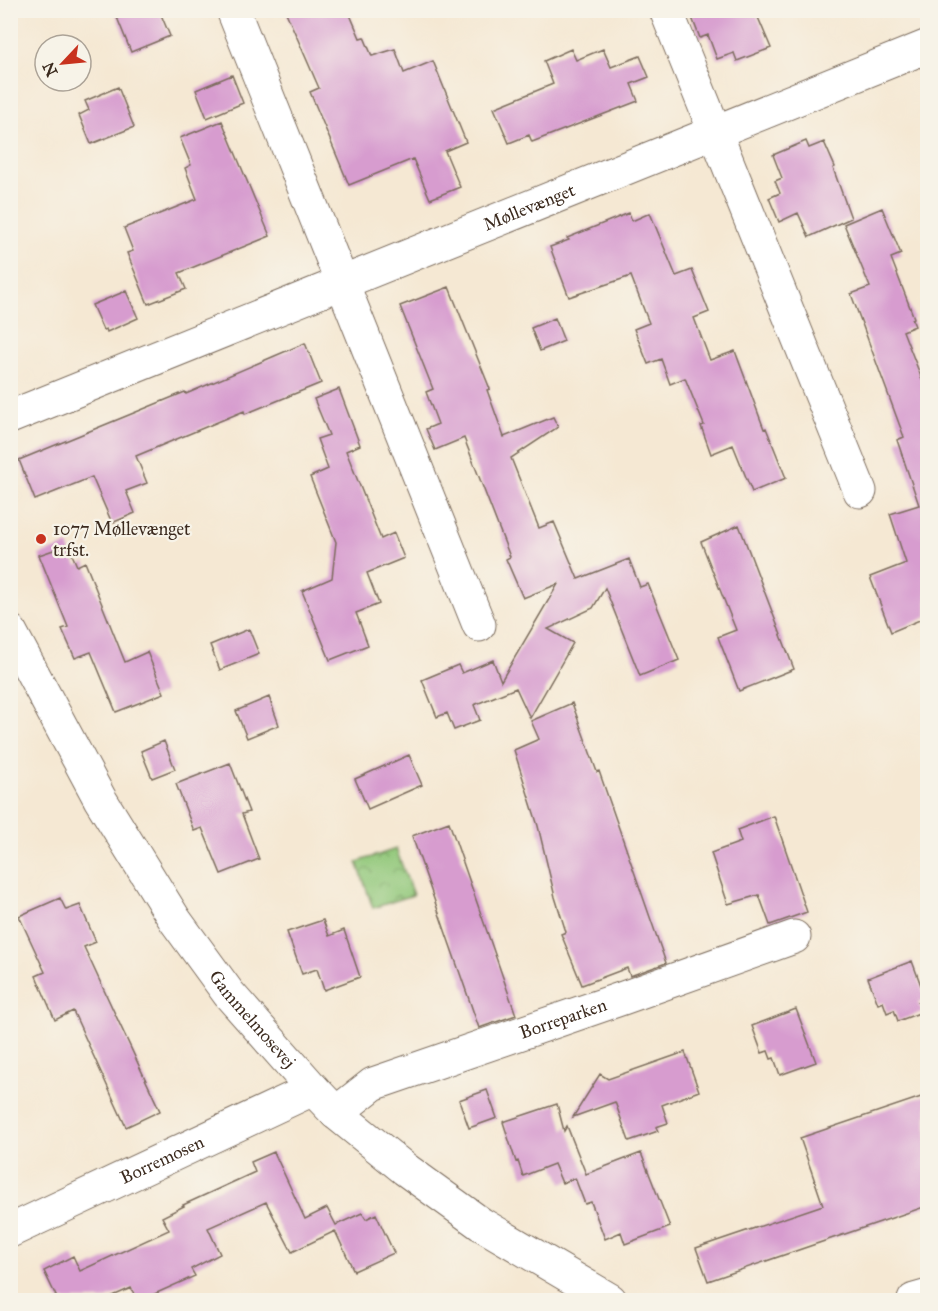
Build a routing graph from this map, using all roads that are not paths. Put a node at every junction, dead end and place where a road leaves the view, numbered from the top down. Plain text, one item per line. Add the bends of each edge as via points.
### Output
1 (233, 10) edge
2 (666, 10) edge
3 (927, 46) edge
4 (715, 132) junction
5 (342, 283) junction
6 (10, 417) edge
7 (860, 491) dead end
8 (479, 625) dead end
9 (10, 631) edge
10 (794, 937) dead end
11 (313, 1089) junction
12 (336, 1113) junction
13 (10, 1231) edge
14 (927, 1296) edge
15 (610, 1300) edge
16 (914, 1300) edge

1 - 5 street
2 - 4 street
3 - 4 street, Møllevænget
4 - 5 street, Møllevænget
4 - 7 street
5 - 6 street, Møllevænget
5 - 8 street
9 - 11 street, Gammelmosevej via 100,799 175,920 229,994
10 - 12 street, Borreparken via 373,1084
11 - 12 street, Gammelmosevej
11 - 13 street, Borremosen
12 - 15 street, Gammelmosevej via 481,1224
14 - 16 street

